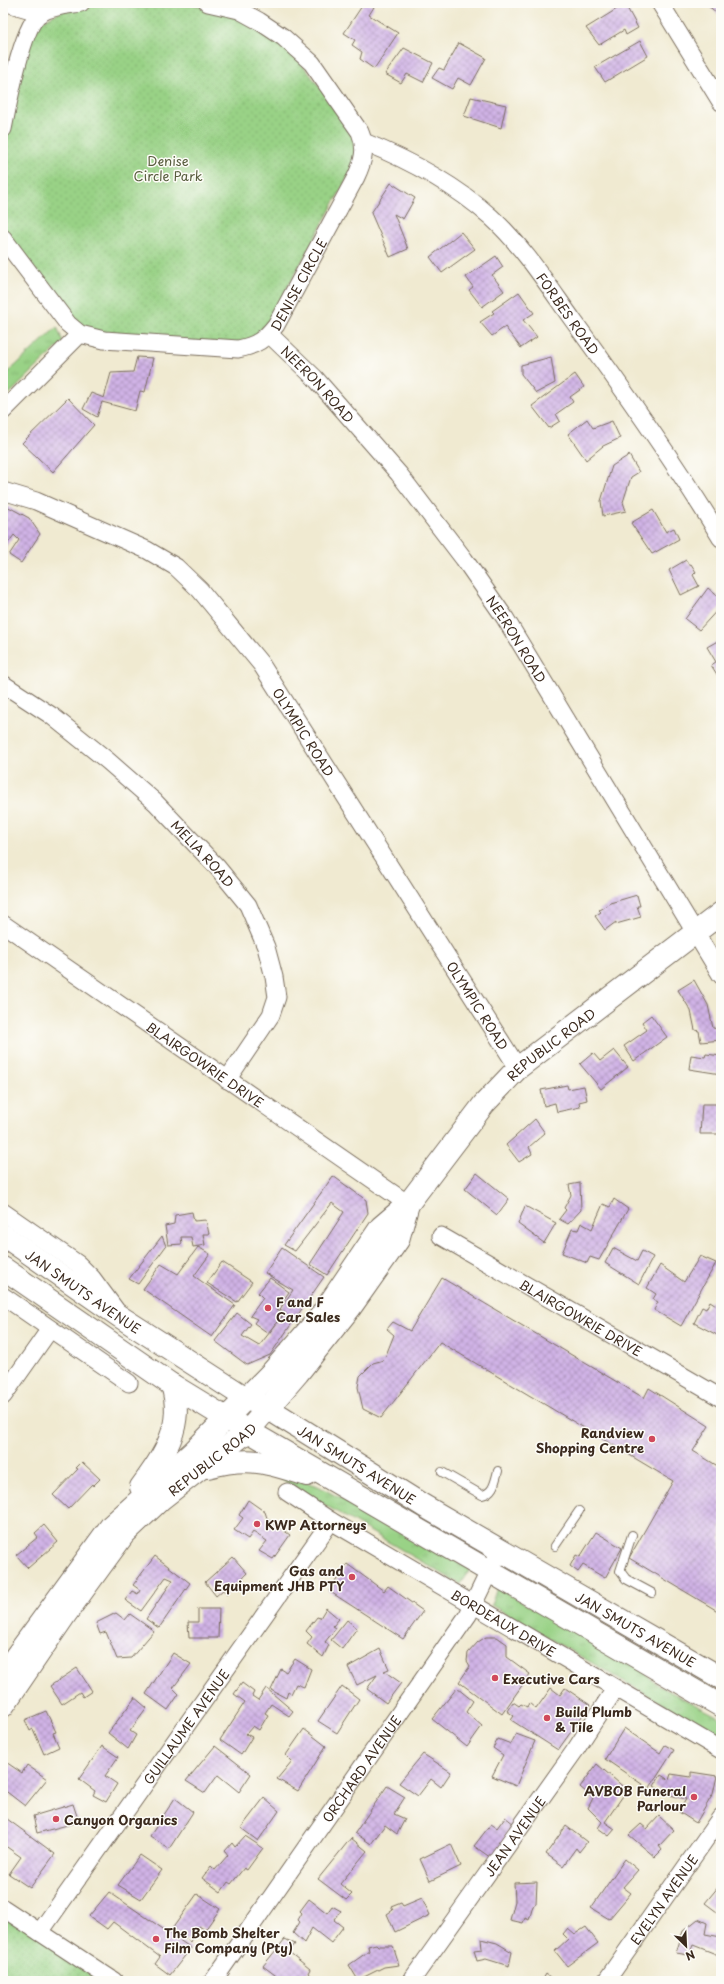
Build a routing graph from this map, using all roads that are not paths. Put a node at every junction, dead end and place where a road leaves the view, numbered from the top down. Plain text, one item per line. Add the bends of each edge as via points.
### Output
1 (7, 3) edge
2 (80, 3) edge
3 (208, 3) edge
4 (660, 3) edge
5 (240, 6) edge
6 (41, 13) junction
7 (721, 102) edge
8 (3, 129) edge
9 (364, 142) junction
10 (3, 238) edge
11 (80, 334) junction
12 (269, 334) junction
13 (3, 411) edge
14 (3, 491) edge
15 (721, 538) edge
16 (3, 684) edge
17 (721, 913) edge
18 (3, 924) edge
19 (696, 932) junction
20 (721, 975) edge
21 (518, 1068) junction
22 (227, 1080) junction
23 (408, 1204) junction
24 (3, 1212) edge
25 (3, 1235) edge
26 (441, 1236) dead end
27 (3, 1268) edge
28 (3, 1296) edge
29 (119, 1316) junction
30 (50, 1329) junction
31 (129, 1383) dead end
32 (172, 1385) junction
33 (3, 1396) edge
34 (246, 1398) junction
35 (721, 1398) edge
36 (269, 1409) junction
37 (226, 1418) junction
38 (248, 1431) junction
39 (202, 1469) junction
40 (498, 1471) dead end
41 (442, 1472) dead end
42 (351, 1490) junction
43 (287, 1492) dead end
44 (579, 1511) dead end
45 (331, 1521) junction
46 (111, 1526) junction
47 (632, 1536) dead end
48 (555, 1546) dead end
49 (499, 1550) junction
50 (488, 1571) junction
51 (652, 1593) dead end
52 (472, 1604) junction
53 (3, 1674) edge
54 (721, 1678) edge
55 (615, 1689) junction
56 (3, 1706) edge
57 (721, 1706) edge
58 (721, 1750) edge
59 (721, 1817) edge
60 (3, 1908) edge
61 (40, 1932) junction
62 (114, 1981) edge
63 (213, 1981) edge
64 (411, 1981) edge
65 (606, 1981) edge

1 - 6 street
2 - 6 street
3 - 5 street
4 - 7 street
5 - 9 street via 283,37 312,63 360,132
6 - 8 street via 26,35
9 - 12 street, DENISE CIRCLE via 362,165
9 - 15 street, FORBES ROAD via 409,162 465,196 510,236 665,449
10 - 11 street, DENISE CIRCLE via 68,324
11 - 12 street, DENISE CIRCLE via 104,340 238,350 256,345
11 - 13 street
12 - 19 street, NEERON ROAD via 315,378 399,474 464,559 505,618
14 - 21 street, OLYMPIC ROAD via 36,501 147,550 176,567 200,590 261,664
16 - 22 street, MELIA ROAD via 52,716 143,792 213,862 248,905 266,947 277,997 271,1015
17 - 19 main road, REPUBLIC ROAD
18 - 22 street, BLAIRGOWRIE DRIVE
19 - 20 street, NEERON ROAD
19 - 21 main road, REPUBLIC ROAD
21 - 23 main road, REPUBLIC ROAD via 484,1104
22 - 23 street, BLAIRGOWRIE DRIVE
23 - 34 main road, REPUBLIC ROAD via 381,1227 321,1316 274,1371
23 - 36 main road, REPUBLIC ROAD via 398,1240 350,1308
24 - 29 street via 78,1264 92,1278
25 - 29 main road, JAN SMUTS AVENUE
26 - 35 street, BLAIRGOWRIE DRIVE
27 - 32 main road, JAN SMUTS AVENUE
28 - 30 street
29 - 34 main road, JAN SMUTS AVENUE
30 - 31 street
30 - 33 street
32 - 37 main road, JAN SMUTS AVENUE
32 - 46 main road via 176,1398 174,1432 168,1446
34 - 36 main road, JAN SMUTS AVENUE
34 - 37 main road, REPUBLIC ROAD
36 - 38 main road, REPUBLIC ROAD
36 - 49 main road, JAN SMUTS AVENUE via 411,1499
37 - 38 main road, JAN SMUTS AVENUE
37 - 46 main road, REPUBLIC ROAD
38 - 39 main road, REPUBLIC ROAD
38 - 42 main road, JAN SMUTS AVENUE
39 - 42 main road via 241,1460 266,1462
39 - 56 main road, REPUBLIC ROAD via 161,1499 124,1534
40 - 41 lane via 492,1489 482,1495
42 - 50 main road, JAN SMUTS AVENUE
43 - 45 street, BORDEAUX DRIVE
44 - 48 lane
45 - 52 street, BORDEAUX DRIVE
45 - 61 street, GUILLAUME AVENUE
46 - 53 main road, REPUBLIC ROAD
47 - 51 lane via 620,1571 626,1579
49 - 50 street, ORCHARD AVENUE
49 - 54 main road, JAN SMUTS AVENUE
50 - 52 street, ORCHARD AVENUE
50 - 57 main road, JAN SMUTS AVENUE
52 - 55 street, BORDEAUX DRIVE
52 - 63 street, ORCHARD AVENUE via 468,1615
55 - 58 street, BORDEAUX DRIVE
55 - 64 street, JEAN AVENUE
59 - 65 street, EVELYN AVENUE
60 - 61 street
61 - 62 street

